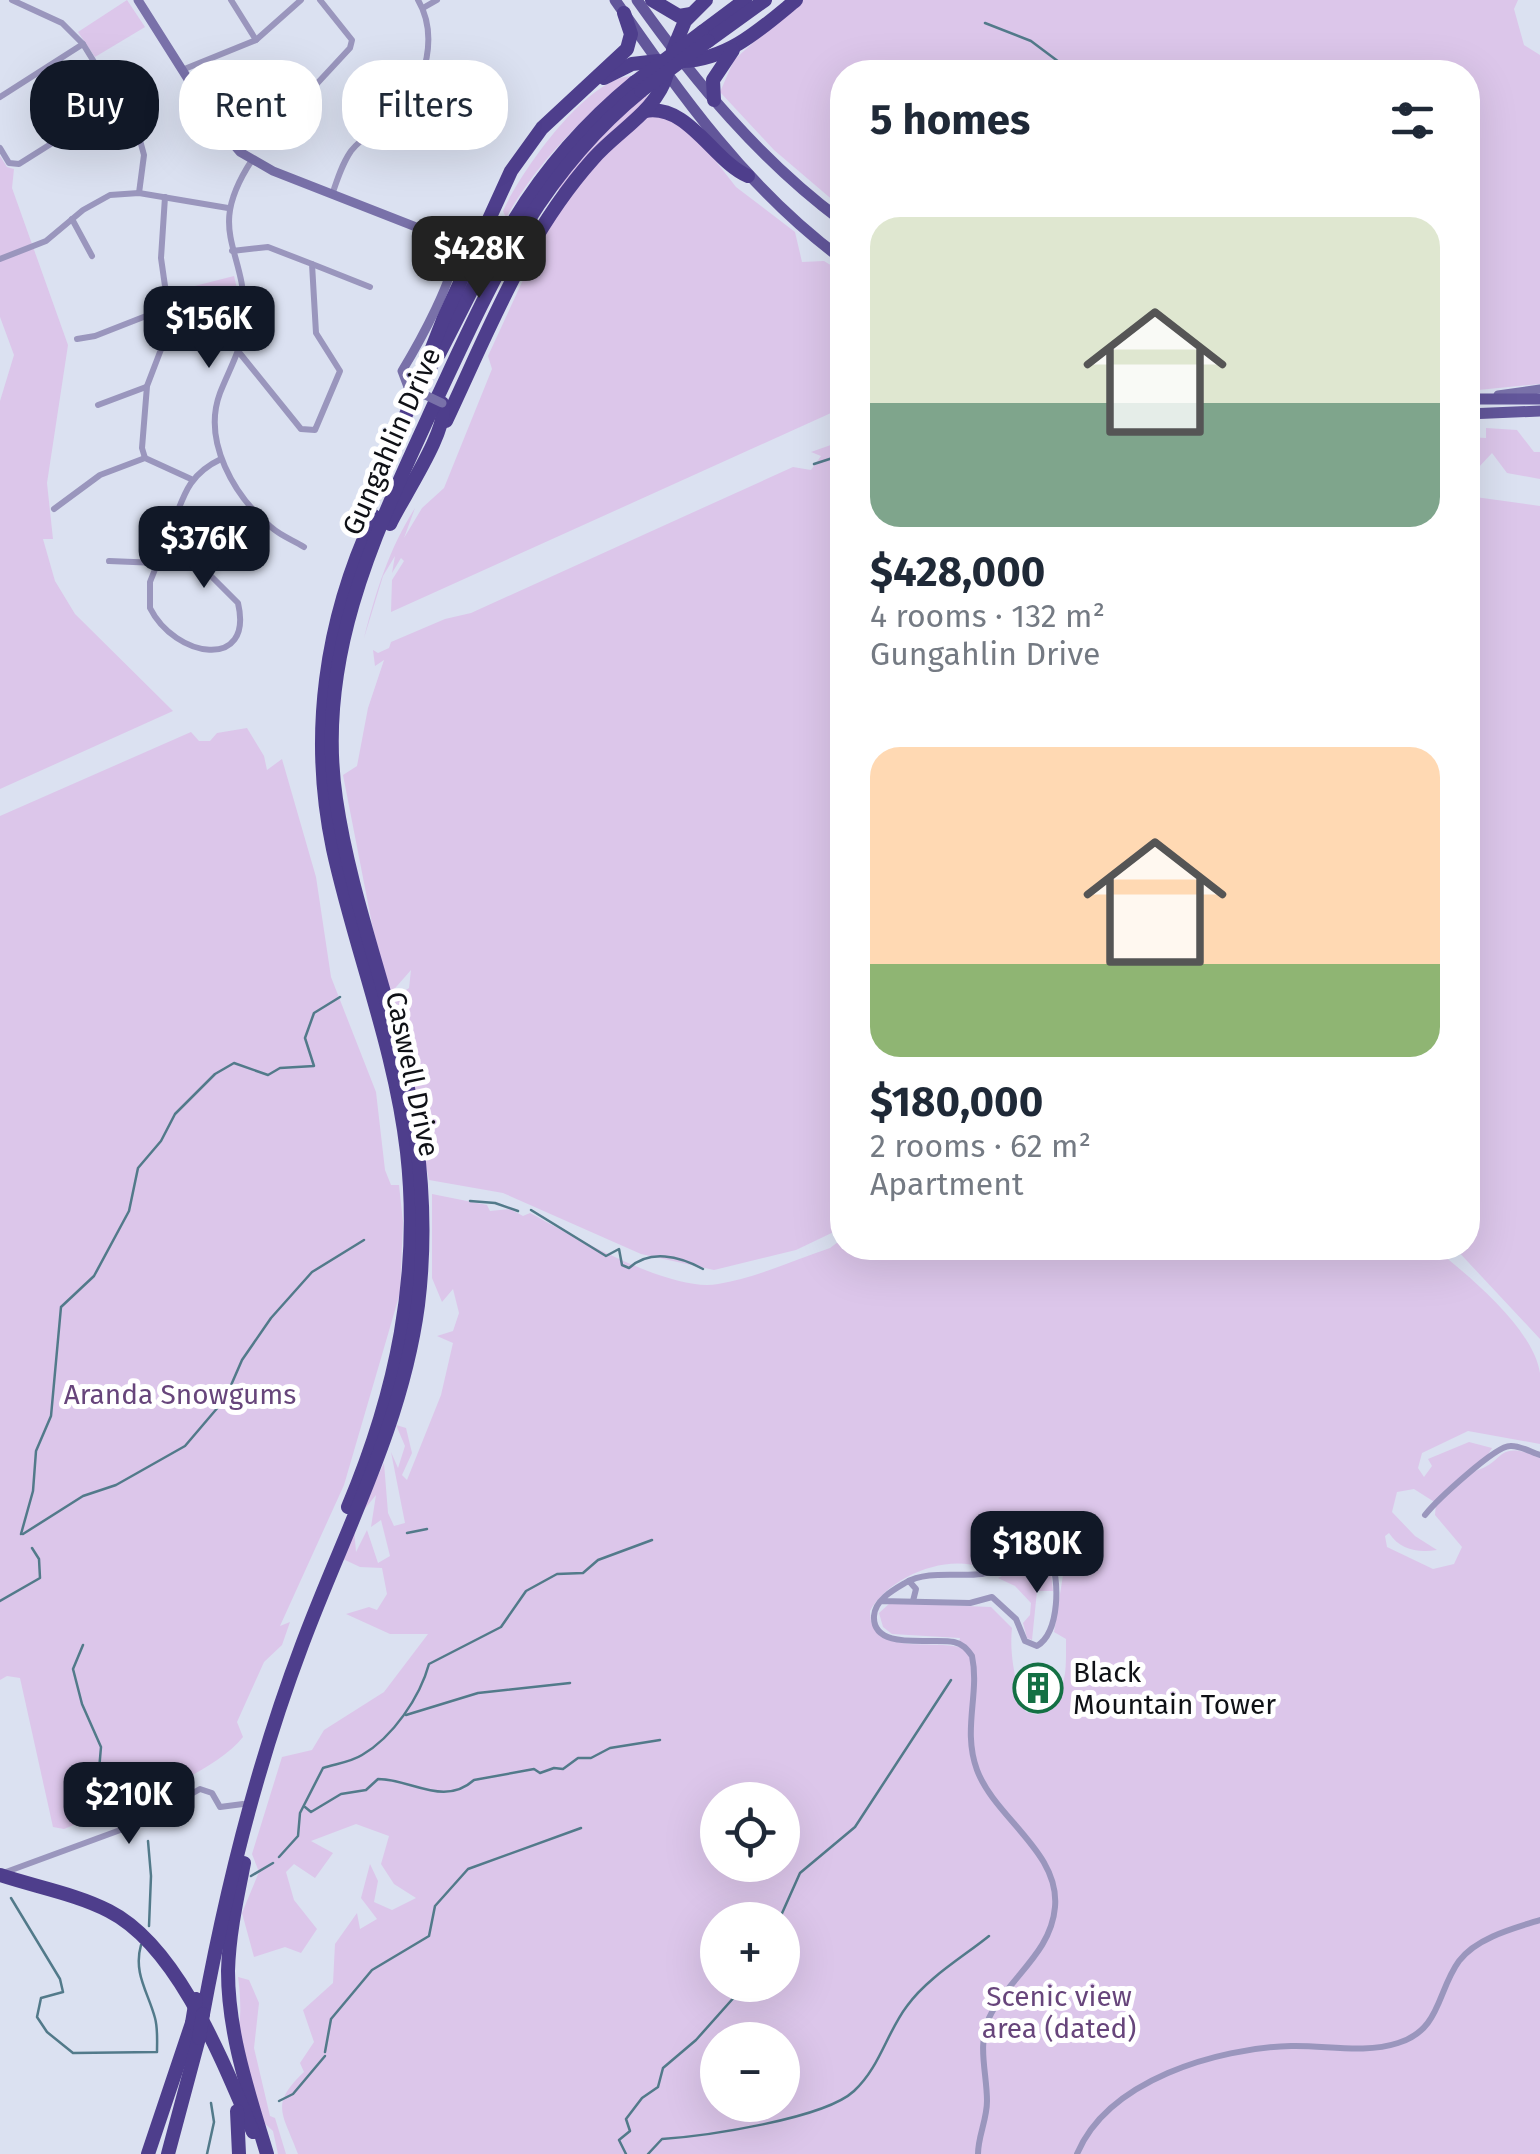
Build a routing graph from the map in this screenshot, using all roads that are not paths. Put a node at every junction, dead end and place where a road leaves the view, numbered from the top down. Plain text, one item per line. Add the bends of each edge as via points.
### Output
1 (12, 0) edge
2 (138, 0) edge
3 (230, 0) edge
4 (301, 0) edge
5 (320, 0) edge
6 (437, 0) edge
7 (638, 0) edge
8 (652, 0) edge
9 (706, 0) edge
10 (745, 0) edge
11 (765, 0) edge
12 (796, 0) edge
13 (420, 4) edge
14 (619, 6) edge
15 (691, 14) junction
16 (705, 37) junction
17 (256, 40) junction
18 (83, 44) junction
19 (737, 46) junction
20 (718, 56) junction
21 (93, 60) edge
22 (207, 60) edge
23 (670, 62) junction
24 (179, 65) edge
25 (616, 72) junction
26 (322, 77) edge
27 (590, 86) junction
28 (638, 87) junction
29 (0, 97) edge
30 (714, 100) junction
31 (646, 109) junction
32 (0, 148) edge
33 (41, 150) edge
34 (142, 150) edge
35 (240, 150) edge
36 (252, 160) junction
37 (748, 176) junction
38 (533, 189) junction
39 (500, 192) junction
40 (140, 193) junction
41 (332, 194) junction
42 (165, 197) junction
43 (228, 208) junction
44 (830, 210) edge
45 (548, 216) junction
46 (72, 220) junction
47 (526, 221) junction
48 (830, 248) edge
49 (232, 251) junction
50 (92, 256) dead end
51 (0, 259) edge
52 (312, 264) junction
53 (370, 287) dead end
54 (170, 308) junction
55 (77, 339) dead end
56 (478, 342) junction
57 (238, 351) junction
58 (439, 354) junction
59 (147, 386) junction
60 (414, 389) junction
61 (1540, 389) edge
62 (1480, 398) edge
63 (1480, 399) edge
64 (1540, 400) edge
65 (442, 404) junction
66 (98, 405) dead end
67 (1540, 414) edge
68 (1480, 416) edge
69 (145, 458) junction
70 (221, 459) junction
71 (192, 479) junction
72 (397, 508) junction
73 (54, 509) dead end
74 (169, 534) junction
75 (304, 547) dead end
76 (108, 561) dead end
77 (158, 563) junction
78 (333, 633) junction
79 (358, 899) junction
80 (375, 984) junction
81 (386, 1022) junction
82 (1540, 1455) edge
83 (1426, 1514) dead end
84 (907, 1582) junction
85 (881, 1601) junction
86 (909, 1601) junction
87 (270, 1745) junction
88 (243, 1804) junction
89 (43, 1861) junction
90 (0, 1874) edge
91 (43, 1888) junction
92 (1540, 1920) edge
93 (198, 2018) junction
94 (220, 2063) junction
95 (148, 2154) edge
96 (159, 2154) edge
97 (168, 2154) edge
98 (239, 2154) edge
99 (264, 2154) edge
100 (978, 2154) edge
101 (1077, 2154) edge

1 - 18 street via 62,24
2 - 24 street
3 - 17 street
4 - 17 street
5 - 26 street via 352,40
6 - 13 street
7 - 23 main road
8 - 15 highway via 678,16
9 - 15 highway
10 - 16 highway, Gungahlin Drive
11 - 16 highway, Gungahlin Drive
12 - 19 highway
13 - 41 street via 429,47 413,92 351,151
14 - 23 main road
14 - 27 highway via 630,32 628,48
15 - 20 highway via 692,44
15 - 23 highway
16 - 28 highway, Gungahlin Drive, bridge
17 - 22 street
18 - 21 street
18 - 29 street
19 - 20 highway
19 - 30 highway via 713,80
20 - 23 highway
23 - 25 highway via 639,62
23 - 30 main road
23 - 31 highway via 662,93
23 - 37 main road
25 - 27 highway
25 - 31 highway via 634,68 648,77 653,89
27 - 39 highway via 542,128
28 - 38 highway, Gungahlin Drive via 582,130
28 - 47 highway, Gungahlin Drive via 574,154
30 - 44 main road
31 - 37 highway via 697,130
31 - 45 highway via 592,160
32 - 33 street via 9,163 19,164
34 - 40 street
35 - 36 street
36 - 41 street
36 - 43 street
37 - 48 main road
38 - 58 highway via 485,260
38 - 78 highway, Gungahlin Drive via 488,268 366,533
39 - 58 street
39 - 78 highway via 384,468 346,574
40 - 42 street
40 - 46 street via 104,197
41 - 60 street via 443,238 455,250 422,342 403,370
42 - 43 street
42 - 54 street via 161,258
43 - 49 street
45 - 56 street via 520,256
45 - 72 highway
46 - 50 street
46 - 51 street via 46,241
47 - 56 highway
47 - 79 highway, Gungahlin Drive via 391,499 343,634 332,710 333,777
49 - 52 street via 268,247
49 - 57 street via 245,308
52 - 53 street
52 - 57 street via 316,334 340,371 315,430 300,428
54 - 55 street
54 - 59 street
56 - 65 street via 452,399
57 - 70 street via 214,417
58 - 60 street via 426,382
59 - 66 street
59 - 69 street
60 - 65 street, bridge
61 - 62 street
63 - 64 main road
65 - 72 highway via 431,446
67 - 68 main road
69 - 71 street
69 - 73 street via 100,475
70 - 71 street
70 - 75 street via 266,523
71 - 74 street
72 - 79 highway via 355,619 340,709 341,807
74 - 77 street
74 - 77 street via 234,596 240,622 231,640 198,650 156,618 148,591
76 - 77 street
78 - 80 highway, Caswell Drive via 322,722 325,798 336,862
79 - 80 highway, Caswell Drive
80 - 81 highway, Caswell Drive
81 - 87 highway, Caswell Drive via 419,1156 418,1300 394,1418
81 - 88 highway, Caswell Drive via 409,1177 403,1327 380,1427 292,1648
82 - 83 street via 1502,1448 1454,1482
84 - 85 street
84 - 86 street
84 - 86 street via 916,1589
84 - 86 street via 984,1574 1040,1552 1054,1567 1048,1634 1036,1646 1025,1641 996,1598
85 - 86 street
85 - 100 street via 874,1618 882,1634 954,1642 972,1656 968,1721 978,1774 996,1807 1040,1857 1054,1888 1047,1936 985,2030 987,2107
87 - 93 highway
87 - 99 highway via 228,1970 230,2015
88 - 89 street via 220,1807 200,1789 150,1818
88 - 93 highway, Caswell Drive
89 - 90 street
89 - 91 street via 34,1873
90 - 91 highway
91 - 94 highway via 104,1908 150,1939 176,1974
92 - 101 street via 1469,1950 1434,2017 1408,2040 1380,2047 1276,2047 1174,2068 1093,2124
93 - 95 highway
93 - 96 highway
93 - 97 highway
94 - 98 highway via 239,2121
94 - 99 highway

